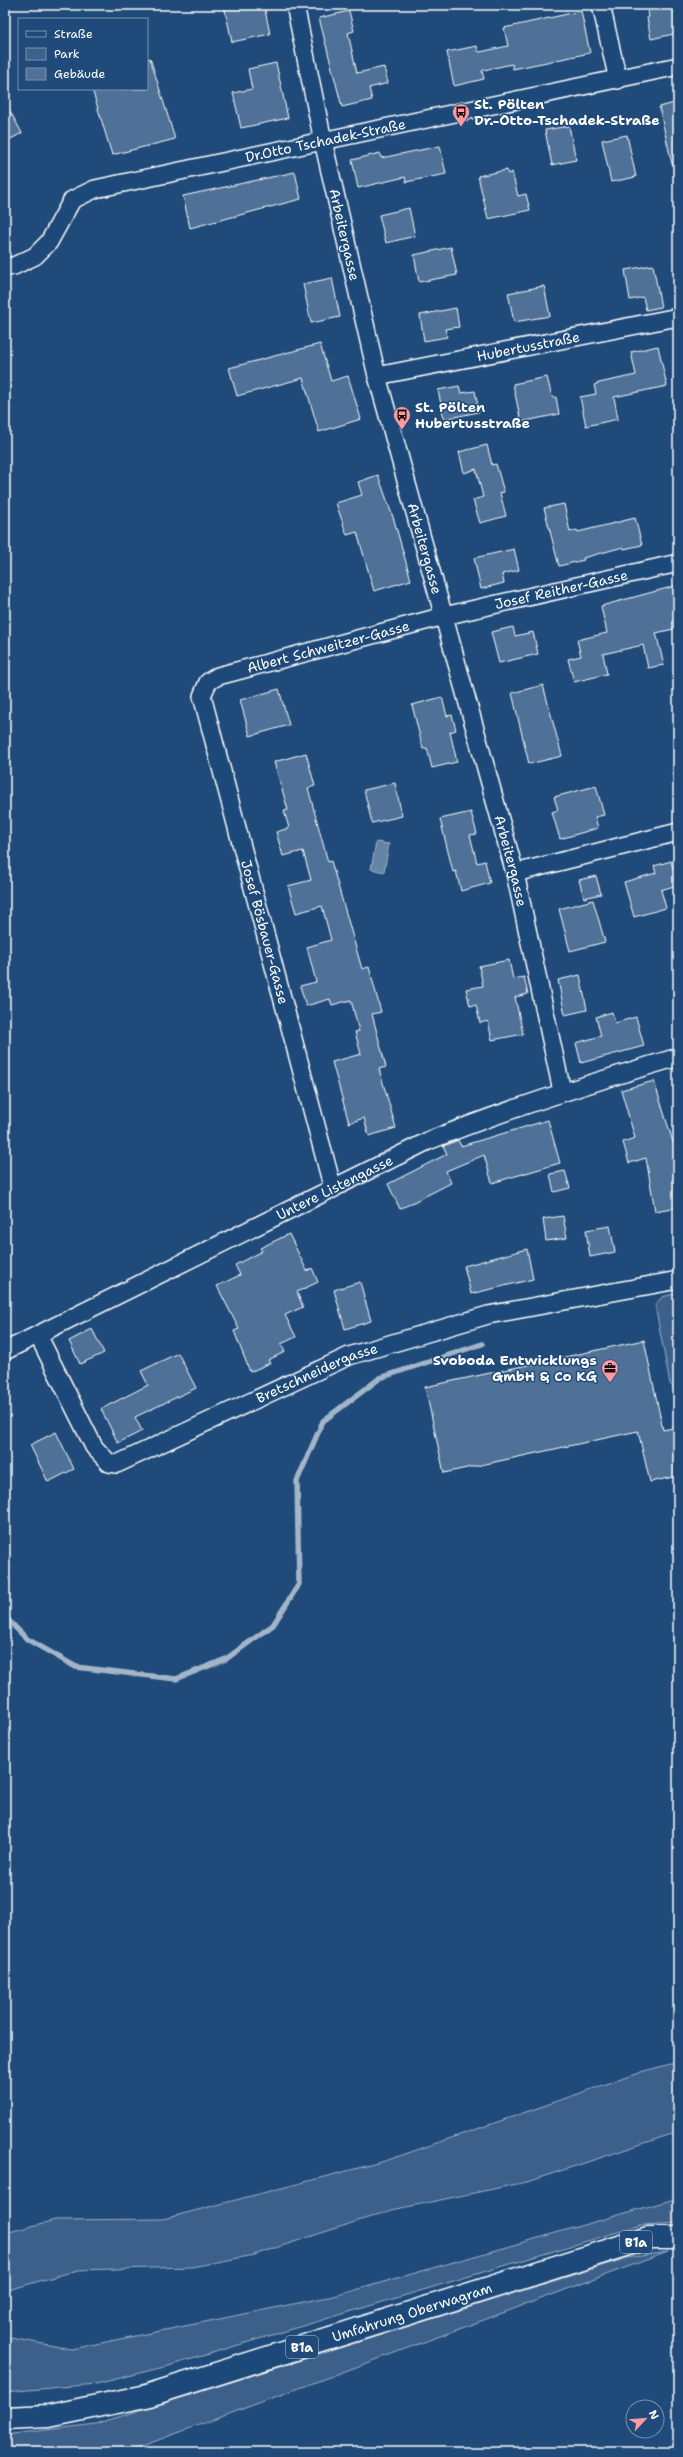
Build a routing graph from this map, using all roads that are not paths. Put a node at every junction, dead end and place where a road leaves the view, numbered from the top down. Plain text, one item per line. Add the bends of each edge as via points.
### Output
1 (295, 5) edge
2 (601, 5) edge
3 (678, 66) edge
4 (618, 80) junction
5 (323, 141) junction
6 (5, 267) edge
7 (678, 317) edge
8 (377, 376) junction
9 (678, 562) edge
10 (444, 616) junction
11 (212, 678) joint
12 (678, 832) edge
13 (515, 873) junction
14 (678, 1058) edge
15 (562, 1091) junction
16 (333, 1189) junction
17 (678, 1280) edge
18 (38, 1335) junction
19 (5, 1351) edge
20 (678, 2238) edge
21 (5, 2418) edge

1 - 5 street, Arbeitergasse
2 - 4 street
3 - 4 street, Dr.Otto Tschadek-Straße
4 - 5 street, Dr.Otto Tschadek-Straße
5 - 6 street, Dr.Otto Tschadek-Straße via 95,189 72,200 50,242 35,256 14,266
5 - 8 street, Arbeitergasse
7 - 8 street, Hubertusstraße
8 - 10 street, Arbeitergasse
9 - 10 street, Josef Reither-Gasse
10 - 11 street, Albert Schweitzer-Gasse
10 - 13 street, Arbeitergasse
11 - 16 street, Josef Bösbauer-Gasse via 202,696
12 - 13 street
13 - 15 street, Arbeitergasse
14 - 15 street, Untere Listengasse
15 - 16 street, Untere Listengasse via 428,1141
16 - 18 street, Untere Listengasse
17 - 18 street, Bretschneidergasse via 488,1315 349,1356 117,1464 109,1463 94,1447
18 - 19 street, Untere Listengasse
20 - 21 main road, Umfahrung Oberwagram / B1a via 648,2238 146,2396 49,2416

